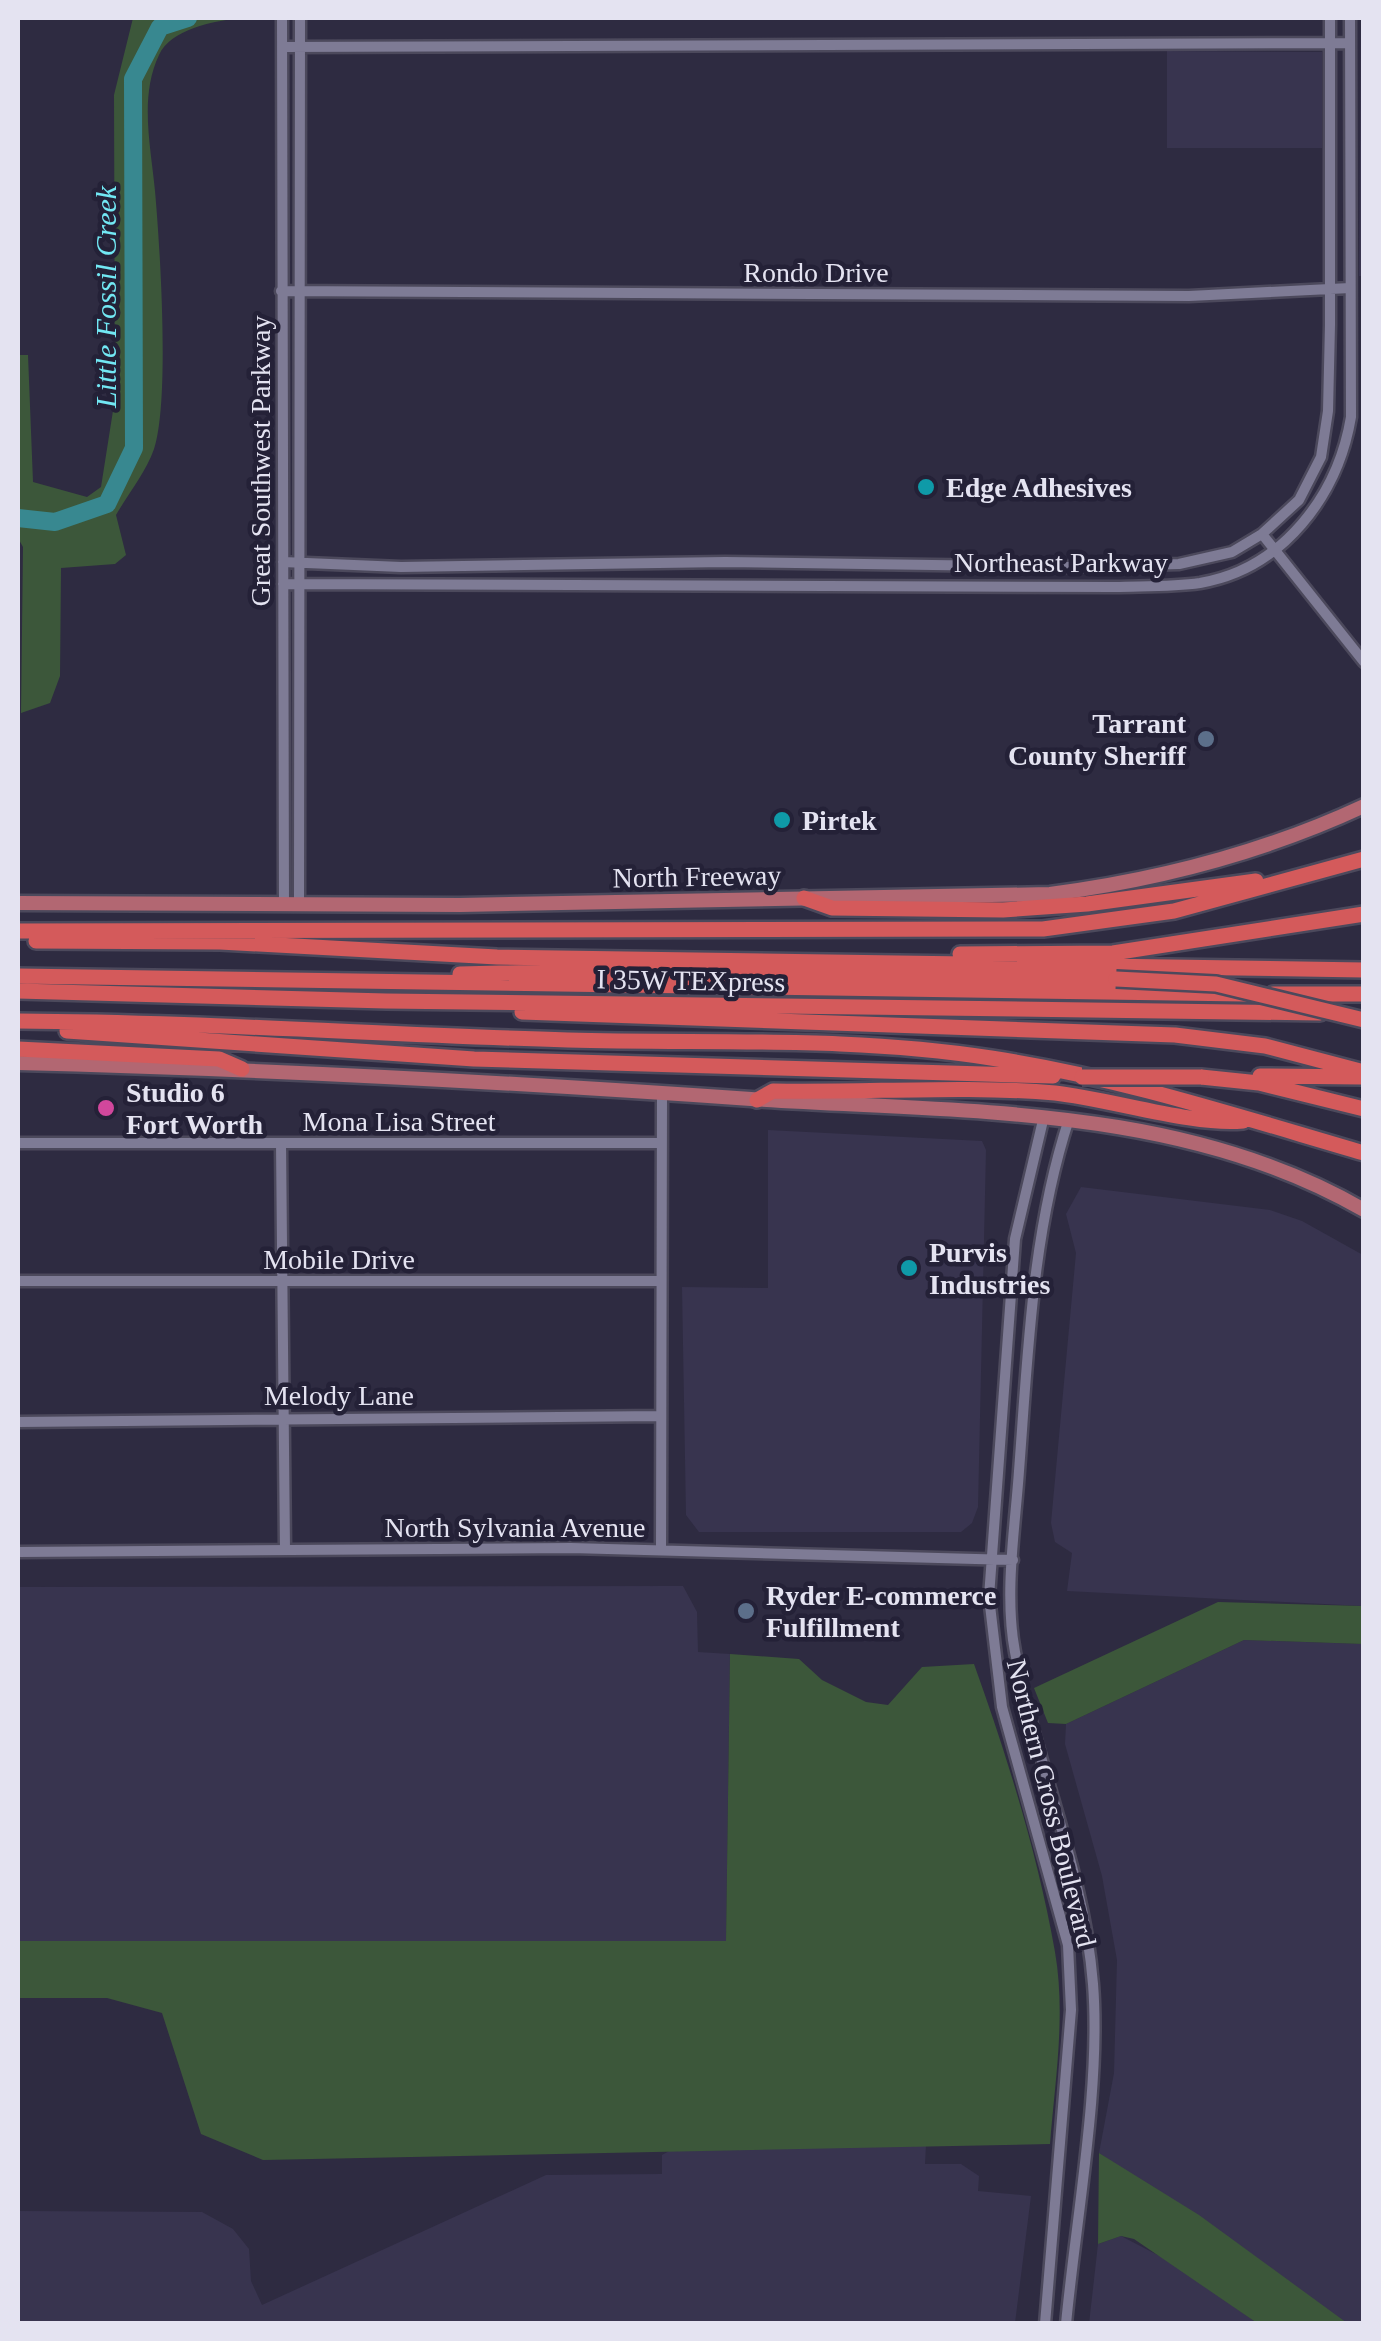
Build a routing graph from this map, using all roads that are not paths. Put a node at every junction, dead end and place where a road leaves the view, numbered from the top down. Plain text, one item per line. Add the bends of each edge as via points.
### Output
1 (282, 18) edge
2 (300, 18) edge
3 (1330, 18) edge
4 (1350, 18) edge
5 (282, 42) junction
6 (300, 42) junction
7 (1350, 42) junction
8 (1330, 43) junction
9 (1330, 288) junction
10 (1350, 288) junction
11 (300, 291) junction
12 (281, 292) junction
13 (1262, 534) junction
14 (1274, 549) junction
15 (283, 562) junction
16 (299, 562) junction
17 (482, 564) junction
18 (833, 564) junction
19 (1027, 564) junction
20 (283, 584) junction
21 (298, 584) junction
22 (832, 584) junction
23 (1029, 584) junction
24 (483, 586) junction
25 (1364, 662) edge
26 (1364, 806) edge
27 (1364, 858) edge
28 (1275, 883) junction
29 (804, 898) junction
30 (18, 903) edge
31 (291, 904) junction
32 (1364, 914) edge
33 (18, 931) edge
34 (18, 941) edge
35 (860, 961) junction
36 (1364, 970) edge
37 (18, 976) edge
38 (254, 980) junction
39 (18, 991) edge
40 (1364, 994) edge
41 (460, 1001) junction
42 (1364, 1016) edge
43 (24, 1021) edge
44 (18, 1049) edge
45 (18, 1063) edge
46 (242, 1069) junction
47 (1364, 1074) edge
48 (1201, 1077) junction
49 (662, 1092) junction
50 (757, 1100) junction
51 (1364, 1109) edge
52 (1044, 1116) junction
53 (1069, 1119) junction
54 (1252, 1120) junction
55 (18, 1143) edge
56 (281, 1143) junction
57 (661, 1143) junction
58 (1364, 1153) edge
59 (1364, 1210) edge
60 (660, 1280) junction
61 (18, 1281) edge
62 (281, 1282) junction
63 (1006, 1357) junction
64 (1028, 1361) junction
65 (660, 1416) junction
66 (284, 1417) junction
67 (18, 1422) edge
68 (285, 1550) junction
69 (661, 1550) junction
70 (18, 1552) edge
71 (991, 1560) junction
72 (1013, 1560) junction
73 (1093, 2007) junction
74 (1071, 2010) junction
75 (1052, 2213) junction
76 (1076, 2218) junction
77 (1045, 2324) edge
78 (1066, 2324) edge

1 - 5 street, Great Southwest Parkway
2 - 6 street, Great Southwest Parkway
3 - 8 street, Northeast Parkway
4 - 7 street, Northeast Parkway
5 - 6 street
5 - 12 street, Great Southwest Parkway
6 - 8 street
6 - 11 street, Great Southwest Parkway
7 - 8 street
7 - 10 street, Northeast Parkway
8 - 9 street, Northeast Parkway
9 - 10 street, Rondo Drive
9 - 11 street, Rondo Drive via 1190,296
9 - 13 street, Northeast Parkway via 1328,411 1320,456 1299,500
10 - 14 street, Northeast Parkway via 1346,448 1307,522
11 - 12 street, Rondo Drive
11 - 16 street, Great Southwest Parkway
12 - 15 street, Great Southwest Parkway
13 - 14 street
13 - 19 street, Northeast Parkway via 1232,552 1179,564
14 - 23 street, Northeast Parkway via 1201,583
14 - 25 street
15 - 16 street, Northeast Parkway
15 - 20 street, Great Southwest Parkway
16 - 17 street, Northeast Parkway
16 - 21 street, Great Southwest Parkway
17 - 18 street, Northeast Parkway
17 - 24 street
18 - 19 street, Northeast Parkway
18 - 22 street
19 - 23 street
20 - 21 street, Northeast Parkway
20 - 31 street, Great Southwest Parkway
21 - 24 street, Northeast Parkway
21 - 31 street, Great Southwest Parkway
22 - 23 street, Northeast Parkway
22 - 24 street, Northeast Parkway
26 - 29 main road, North Freeway via 1219,859 1108,886 1036,894
27 - 28 highway, North Freeway
28 - 29 highway via 1252,880 1003,910 832,908
28 - 33 highway, North Freeway via 1174,911 1043,929
29 - 31 main road, North Freeway
30 - 31 main road, North Freeway
32 - 35 highway via 1112,953 885,955
34 - 35 highway via 220,942 497,958
35 - 36 highway
37 - 38 highway, I 35W TEXpress
38 - 40 highway, I 35W TEXpress
38 - 42 highway, bridge via 268,973 635,970 1116,978 1216,984
39 - 41 highway, I 35W TEXpress
41 - 42 highway, I 35W TEXpress
41 - 47 highway via 490,1010 625,1018 1223,1039
43 - 48 highway, bridge via 51,1030 286,1050 834,1073
43 - 54 highway via 862,1045 1041,1066
44 - 46 highway via 219,1060
45 - 46 main road
46 - 49 main road
47 - 48 highway
48 - 51 highway
49 - 50 main road
49 - 57 street
50 - 52 main road
50 - 54 highway via 773,1090 990,1089 1114,1101 1221,1123
52 - 53 main road
52 - 63 street, Northern Cross Boulevard via 1015,1239
53 - 59 main road via 1199,1144 1297,1176
53 - 64 street, Northern Cross Boulevard via 1042,1229
54 - 58 highway
55 - 56 street, Mona Lisa Street
56 - 57 street, Mona Lisa Street
56 - 62 street
57 - 60 street
60 - 62 street, Mobile Drive
60 - 65 street
61 - 62 street, Mobile Drive
62 - 66 street
63 - 64 street
63 - 71 street, Northern Cross Boulevard
64 - 72 street, Northern Cross Boulevard
65 - 66 street, Melody Lane
65 - 69 street
66 - 67 street, Melody Lane
66 - 68 street
68 - 69 street, North Sylvania Avenue
68 - 70 street, North Sylvania Avenue
69 - 71 street, North Sylvania Avenue
71 - 72 street, North Sylvania Avenue
71 - 74 street, Northern Cross Boulevard via 992,1649 1002,1708 1068,1946
72 - 73 street, Northern Cross Boulevard via 1014,1647 1086,1924
73 - 74 street
73 - 76 street, Northern Cross Boulevard
74 - 75 street, Northern Cross Boulevard
75 - 76 street
75 - 77 street, Northern Cross Boulevard
76 - 78 street, Northern Cross Boulevard

